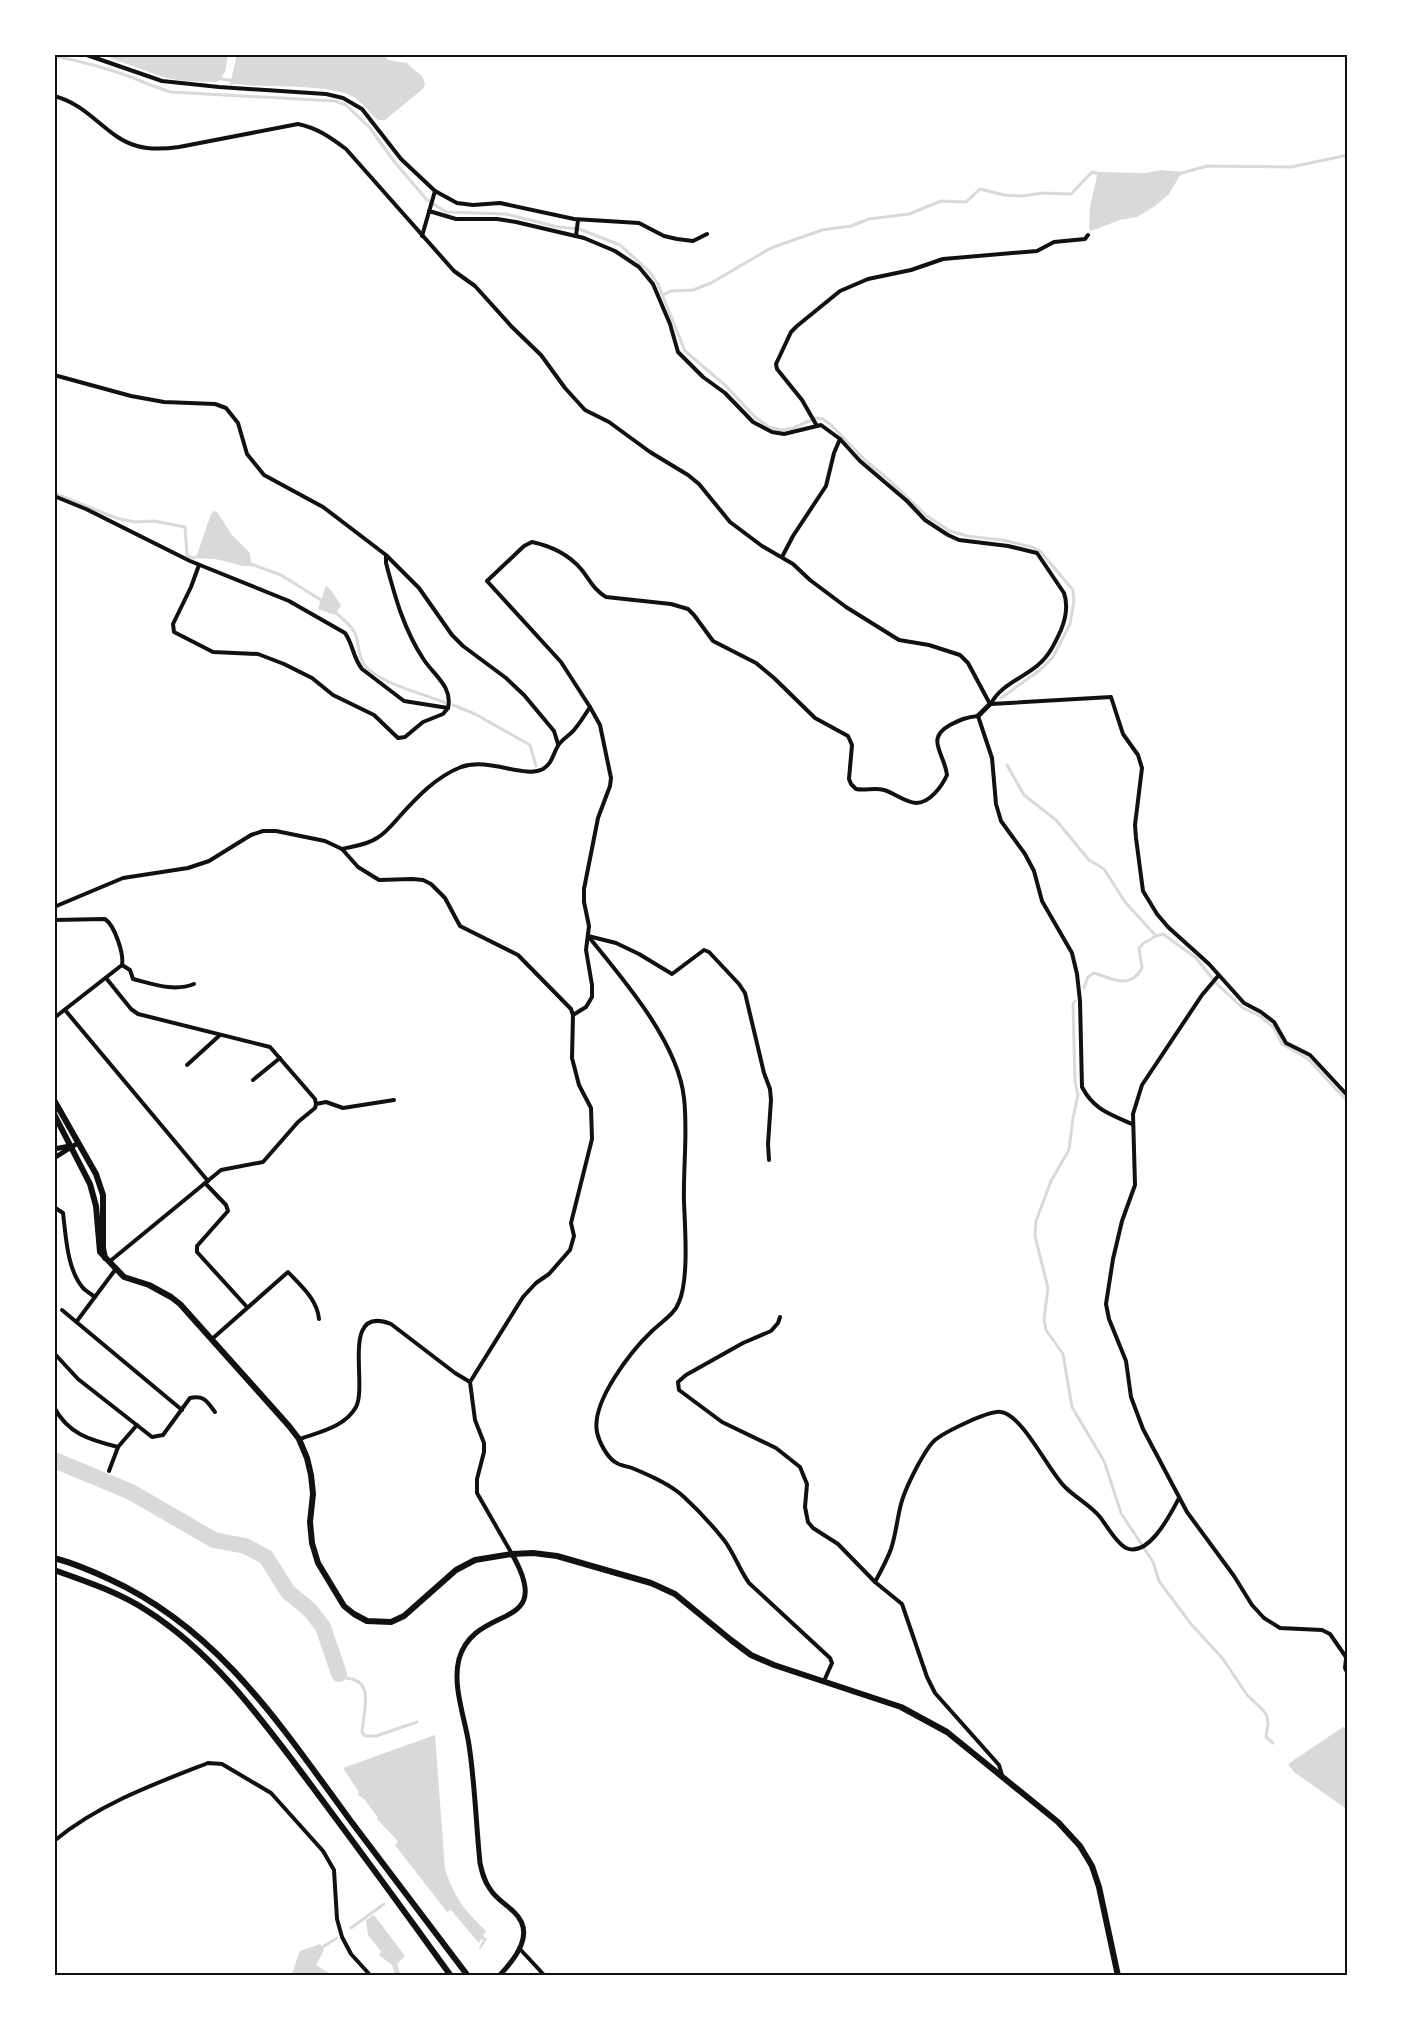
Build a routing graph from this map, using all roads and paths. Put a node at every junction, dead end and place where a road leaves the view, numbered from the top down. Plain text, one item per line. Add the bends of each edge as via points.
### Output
1 (84, 54) edge
2 (54, 96) edge
3 (435, 191) junction
4 (429, 209) junction
5 (578, 220) junction
6 (576, 234) junction
7 (707, 234) dead end
8 (1088, 235) dead end
9 (422, 236) junction
10 (54, 375) edge
11 (816, 424) junction
12 (840, 439) junction
13 (54, 496) edge
14 (386, 555) junction
15 (782, 557) junction
16 (199, 565) junction
17 (990, 704) junction
18 (590, 707) junction
19 (448, 708) junction
20 (978, 716) junction
21 (558, 744) junction
22 (342, 849) junction
23 (54, 907) edge
24 (54, 920) edge
25 (588, 936) junction
26 (122, 965) junction
27 (1217, 977) junction
28 (106, 978) junction
29 (194, 984) dead end
30 (64, 1010) junction
31 (573, 1015) junction
32 (54, 1018) edge
33 (220, 1035) junction
34 (280, 1058) junction
35 (187, 1065) dead end
36 (253, 1080) dead end
37 (1348, 1096) edge
38 (54, 1100) edge
39 (394, 1100) dead end
40 (316, 1104) junction
41 (54, 1114) edge
42 (1132, 1124) junction
43 (75, 1144) junction
44 (54, 1149) edge
45 (54, 1158) edge
46 (769, 1160) dead end
47 (206, 1182) junction
48 (54, 1208) edge
49 (107, 1261) junction
50 (115, 1270) junction
51 (95, 1297) junction
52 (247, 1307) junction
53 (62, 1310) dead end
54 (780, 1317) dead end
55 (319, 1319) dead end
56 (77, 1321) junction
57 (212, 1339) junction
58 (54, 1353) edge
59 (470, 1382) junction
60 (54, 1407) edge
61 (182, 1410) junction
62 (215, 1412) dead end
63 (137, 1425) junction
64 (299, 1440) junction
65 (118, 1447) junction
66 (109, 1471) dead end
67 (1179, 1497) junction
68 (512, 1554) junction
69 (54, 1558) edge
70 (54, 1570) edge
71 (875, 1581) junction
72 (1347, 1659) edge
73 (1348, 1674) edge
74 (824, 1681) junction
75 (1004, 1779) junction
76 (54, 1841) edge
77 (519, 1948) junction
78 (371, 1976) edge
79 (451, 1976) edge
80 (468, 1976) edge
81 (500, 1976) edge
82 (545, 1976) edge
83 (1118, 1976) edge

1 - 3 street via 162,81 343,98 362,109 401,159
2 - 9 street via 79,105 124,140 150,148 179,147 298,124 312,127 346,149
3 - 4 street
3 - 5 street via 465,205 500,203
4 - 6 street via 456,219 497,219
4 - 9 street
5 - 6 street
5 - 7 street via 639,223 664,236 693,241
6 - 11 street via 615,251 639,267 648,277 670,324 678,352 753,422 784,434
8 - 11 street via 1085,239 1054,242 1036,251 943,259 867,279 840,291 791,332 777,359 777,369
9 - 15 street via 541,355 585,410 688,475 730,522
10 - 14 street via 131,396 225,408 238,423 247,454 264,475 323,507
11 - 12 street
12 - 15 street via 826,486
12 - 17 street via 925,520 959,540 1037,553 1064,593 1064,621 1047,656 995,695
13 - 16 street
14 - 19 street via 402,619 424,660 443,683 449,695
14 - 21 street via 419,588 458,640 524,695 554,731
15 - 17 street via 891,636 960,655
16 - 19 street via 289,601 345,633 362,669 404,701
16 - 19 street via 173,624 174,632 213,652 258,654 284,664 374,716 398,738
17 - 20 street
17 - 27 street via 1111,697 1123,734 1142,768 1136,825 1143,891 1162,921 1209,964
18 - 20 street via 561,662 488,581 532,542 560,552 606,597 688,609 713,640 756,663 815,718 848,736 852,745 849,779 856,789 883,789 921,802 935,793 947,775 937,743 940,731 966,717
18 - 21 street via 574,731
18 - 25 street via 602,733 611,778 598,818 584,889
20 - 42 street via 992,758 1001,821 1025,854 1042,901 1072,953 1080,1001 1082,1087 1098,1108
21 - 22 street via 550,763 534,772 485,763 457,769 419,794 385,833
22 - 23 street via 325,842 263,831 209,861 123,878
22 - 31 street via 358,867 379,880 412,879 431,884 445,898 460,926 519,955
24 - 26 street via 105,919 123,957
25 - 31 street via 592,997 586,1007
25 - 46 street via 616,943 672,974 704,950 709,951 739,984 745,993 770,1089
25 - 74 street via 659,1031 677,1069 684,1098 685,1245 679,1303 614,1379 599,1409 597,1433 614,1462 682,1495 725,1540 749,1583 830,1658 832,1663
26 - 28 street
26 - 29 street via 130,970 133,979 154,986
27 - 37 street via 1244,1003 1274,1022 1286,1043 1310,1055
27 - 42 street via 1142,1085
28 - 30 street
28 - 33 street via 138,1014
30 - 32 street
30 - 47 street
31 - 59 street via 572,1058 579,1085 591,1108 592,1139 571,1223 574,1236 561,1261 523,1297
33 - 34 street via 270,1047
33 - 35 street
34 - 36 street
34 - 40 street
38 - 43 main road
39 - 40 street via 343,1108 326,1102
40 - 47 street via 263,1162 221,1170
41 - 43 main road
42 - 67 street via 1135,1185 1122,1221 1106,1304 1143,1429
43 - 44 street
43 - 45 street
43 - 49 main road via 96,1206 100,1252
47 - 49 street
47 - 52 street via 228,1211 197,1246 197,1252
48 - 51 street via 63,1213 76,1275 83,1288
49 - 50 main road
50 - 51 street
50 - 57 main road via 171,1297
51 - 56 street
52 - 55 street via 288,1272 312,1299
52 - 57 street
53 - 56 street
54 - 71 street via 771,1331 686,1375 678,1382 679,1390 722,1422 776,1448 800,1467 807,1484 808,1522 838,1544
56 - 61 street
57 - 64 main road
58 - 63 street via 78,1379
59 - 64 street via 392,1324 379,1319 370,1321 362,1329 359,1399 355,1409 336,1426
59 - 68 street via 484,1443 477,1493
60 - 65 street via 72,1431
61 - 62 street via 190,1398 199,1396
61 - 63 street via 163,1435 152,1437
63 - 65 street
64 - 68 main road via 311,1475 310,1521 318,1563 344,1606 367,1621 391,1622 404,1616 456,1570 475,1560
65 - 66 street
67 - 71 street via 1164,1527 1152,1539 1132,1549 1125,1547 1092,1508 1065,1488 1015,1420 1000,1412 989,1413 934,1440 927,1449 908,1483 891,1549
67 - 72 street via 1264,1618 1280,1628 1322,1630 1330,1634
68 - 74 main road via 557,1556 651,1583 675,1594 751,1655
68 - 77 street via 524,1576 525,1597 515,1612 491,1622 471,1637 457,1667 470,1746 480,1863 490,1889 520,1918 524,1927
69 - 80 main road via 92,1571 157,1604 214,1649 276,1718
70 - 79 main road via 94,1584 144,1609 209,1660 272,1732
71 - 75 street via 902,1604 935,1693 999,1765
72 - 73 street
74 - 75 main road via 925,1719
75 - 83 main road via 1058,1822 1086,1856 1099,1887
76 - 78 street via 118,1800 208,1763 222,1764 271,1793 323,1851 334,1870 342,1937
77 - 81 street
77 - 82 street

